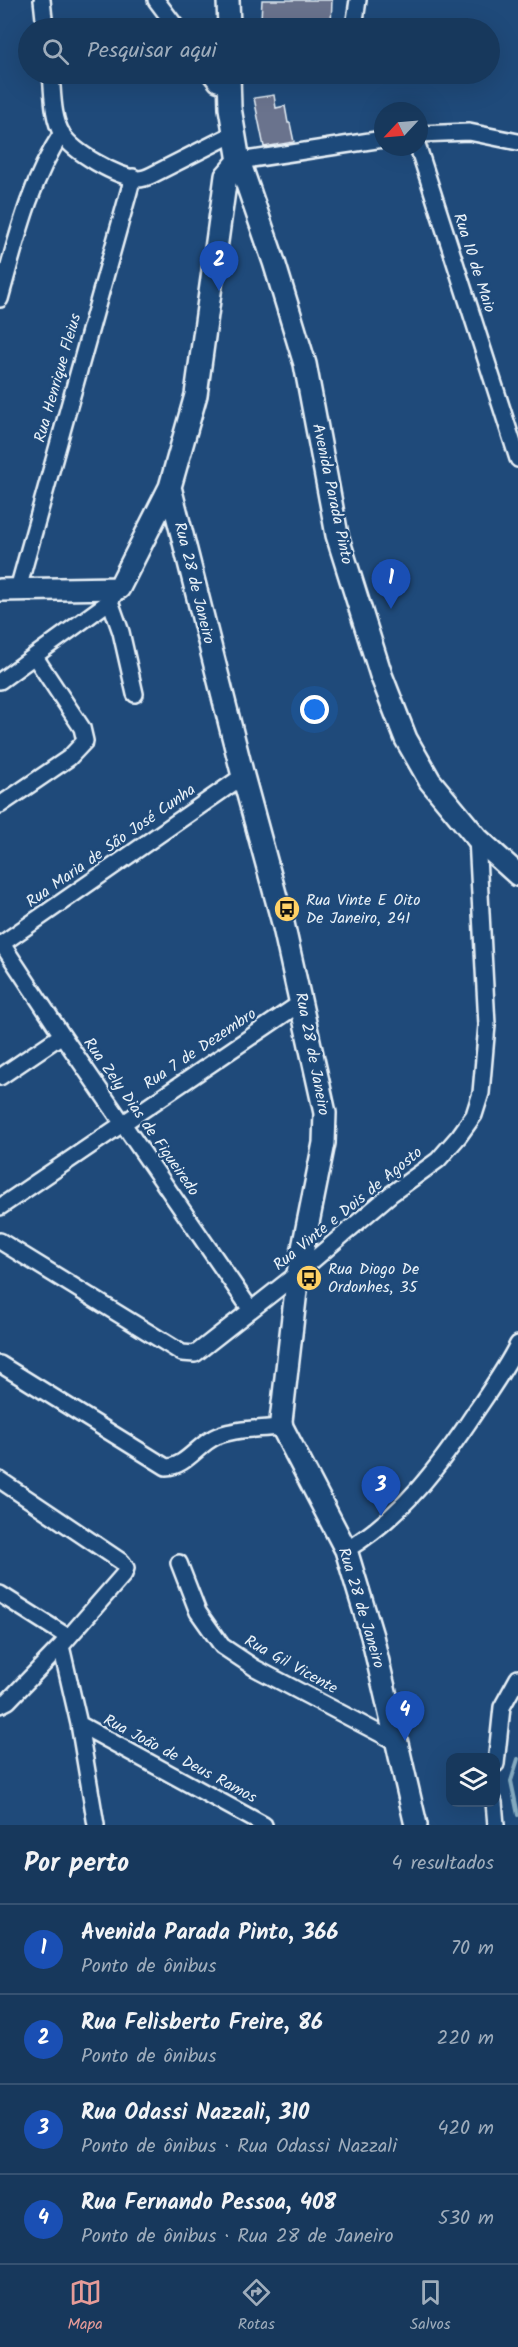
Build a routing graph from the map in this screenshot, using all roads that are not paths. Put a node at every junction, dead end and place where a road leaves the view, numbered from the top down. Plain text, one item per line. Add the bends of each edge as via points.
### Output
1 (42, 0) edge
2 (156, 0) edge
3 (228, 0) edge
4 (358, 0) edge
5 (44, 18) edge
6 (170, 18) edge
7 (229, 18) edge
8 (355, 18) edge
9 (52, 84) edge
10 (229, 84) edge
11 (62, 133) junction
12 (428, 134) edge
13 (233, 135) junction
14 (374, 140) edge
15 (518, 142) edge
16 (421, 156) edge
17 (239, 161) junction
18 (133, 177) junction
19 (0, 299) edge
20 (518, 405) edge
21 (501, 407) junction
22 (518, 459) edge
23 (170, 487) junction
24 (9, 589) edge
25 (114, 594) junction
26 (35, 657) junction
27 (0, 681) edge
28 (135, 694) dead end
29 (243, 776) junction
30 (0, 805) edge
31 (477, 838) junction
32 (518, 875) edge
33 (1, 944) edge
34 (302, 1002) junction
35 (62, 1035) junction
36 (0, 1077) edge
37 (122, 1123) junction
38 (0, 1207) edge
39 (0, 1241) edge
40 (298, 1273) junction
41 (251, 1310) junction
42 (518, 1344) edge
43 (0, 1364) edge
44 (282, 1428) junction
45 (0, 1480) edge
46 (346, 1550) junction
47 (179, 1563) dead end
48 (0, 1594) edge
49 (64, 1642) junction
50 (518, 1678) edge
51 (0, 1705) edge
52 (79, 1724) junction
53 (396, 1742) junction
54 (496, 1753) edge
55 (494, 1807) edge
56 (96, 1825) edge
57 (264, 1825) edge
58 (416, 1825) edge
59 (496, 1825) edge

1 - 5 street
2 - 6 street
3 - 7 street
4 - 8 street
9 - 11 street
10 - 13 street, Avenida Parada Pinto
11 - 18 street via 90,158
11 - 19 street via 35,182
12 - 15 street via 469,132
13 - 17 street, Avenida Parada Pinto
13 - 18 street via 152,176
14 - 17 street
16 - 21 street, Rua 10 de Maio
17 - 23 street via 226,176 196,395
17 - 31 street, Avenida Parada Pinto via 305,364 337,535 381,675 406,739 430,781
18 - 24 street, Rua Henrique Fleius
20 - 21 street
21 - 22 street, Rua 10 de Maio
23 - 25 street
23 - 29 street, Rua 28 de Janeiro
24 - 25 street
25 - 26 street
25 - 28 street
26 - 27 street
26 - 30 street via 82,729 85,741 69,758
29 - 33 street, Rua Maria de São José Cunha
29 - 34 street, Rua 28 de Janeiro
31 - 32 street, Avenida Parada Pinto
31 - 40 street, Rua Vinte e Dois de Agosto via 487,1025 481,1093 474,1115 438,1160 391,1194
33 - 35 street, Rua Zely Dias de Figueiredo
34 - 37 street, Rua 7 de Dezembro
34 - 40 street, Rua 28 de Janeiro via 326,1122
35 - 36 street
35 - 37 street, Rua Zely Dias de Figueiredo
37 - 38 street, Rua 7 de Dezembro
37 - 41 street, Rua Zely Dias de Figueiredo
39 - 41 street, Rua Vinte e Dois de Agosto via 182,1353 195,1354
40 - 41 street, Rua Vinte e Dois de Agosto
40 - 44 street, Rua 28 de Janeiro
42 - 46 street via 434,1472 375,1531
43 - 44 street via 166,1467 178,1464 226,1432
44 - 46 street, Rua 28 de Janeiro
45 - 49 street via 126,1568
46 - 53 street, Rua 28 de Janeiro via 372,1636
47 - 53 street, Rua Gil Vicente via 198,1612 222,1646 255,1668
48 - 49 street
49 - 51 street
49 - 52 street
50 - 54 street via 502,1707
52 - 56 street
52 - 57 street, Rua João de Deus Ramos
53 - 58 street, Rua 28 de Janeiro
55 - 59 street

